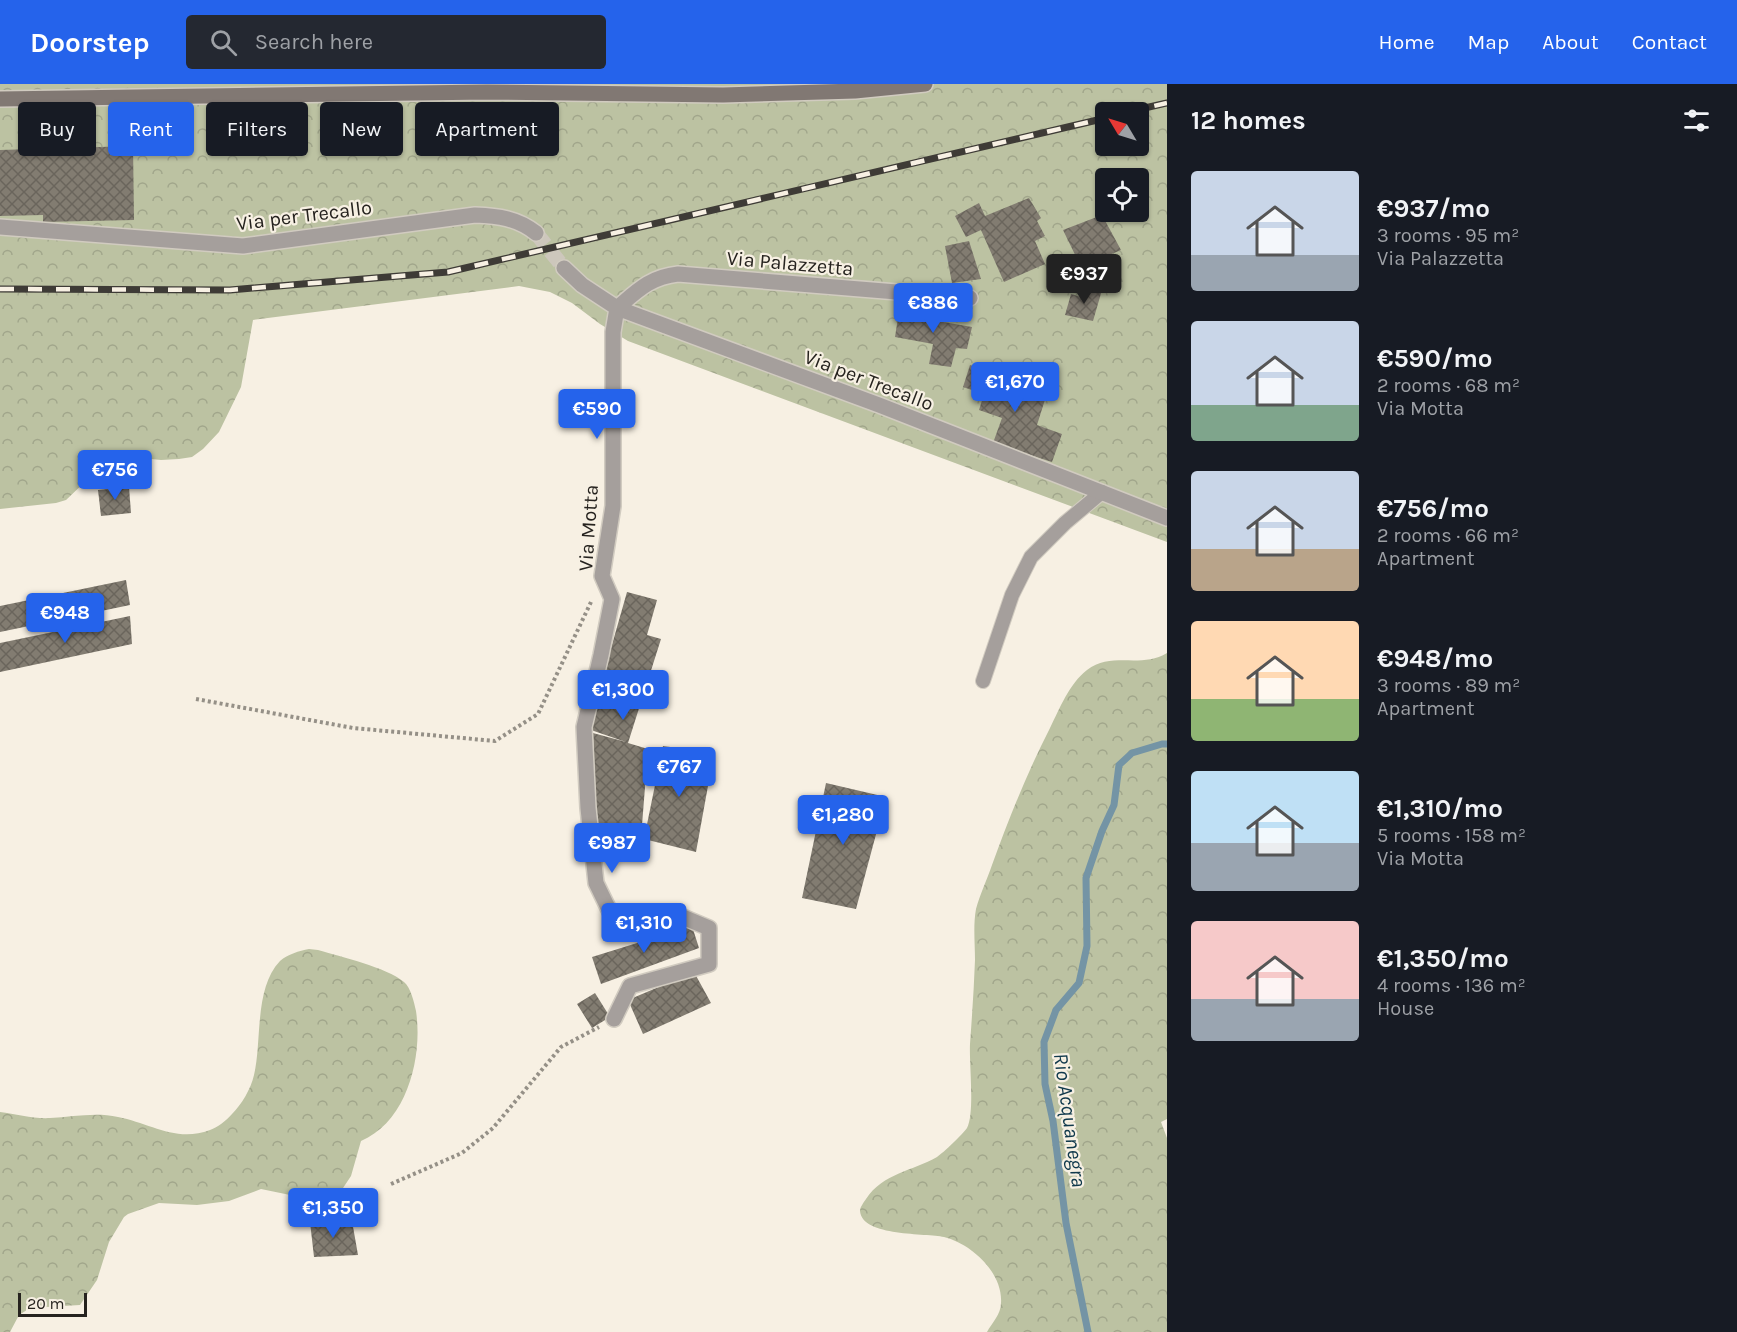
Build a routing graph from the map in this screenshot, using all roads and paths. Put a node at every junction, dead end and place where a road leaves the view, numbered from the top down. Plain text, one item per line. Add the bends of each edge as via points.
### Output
1 (925, 84) edge
2 (0, 99) edge
3 (0, 227) edge
4 (536, 233) tunnel mouth
5 (564, 268) tunnel mouth
6 (970, 298) dead end
7 (617, 308) junction
8 (1102, 492) junction
9 (1167, 518) edge
10 (603, 576) junction
11 (983, 681) dead end
12 (196, 699) dead end
13 (614, 1019) joint
14 (391, 1184) dead end

1 - 2 main road via 855,91 723,95 487,92
3 - 4 street, Via per Trecallo via 243,246 475,215 515,220
5 - 7 street, Via per Trecallo
6 - 7 street, Via Palazzetta via 678,274 648,283
7 - 8 street, Via per Trecallo
7 - 10 street, Via Motta via 613,332 613,506
8 - 9 street, Via per Trecallo
8 - 11 lane via 1031,557 1012,595
10 - 12 path via 538,714 495,741 353,728
10 - 13 street, Via Motta via 612,599 584,726 596,883 614,920 634,925 678,915 709,928 709,964 630,986
13 - 14 path via 561,1047 494,1128 462,1153

